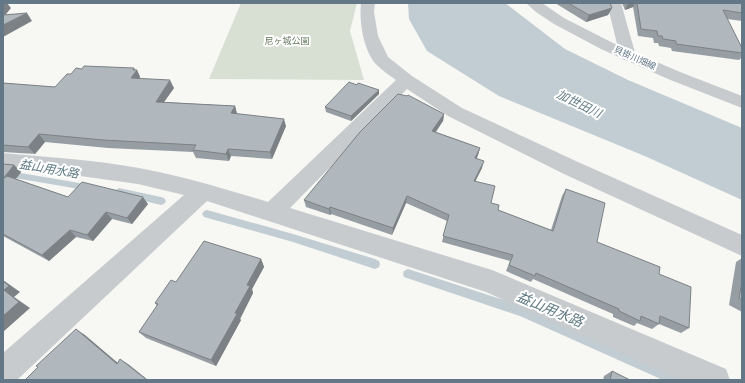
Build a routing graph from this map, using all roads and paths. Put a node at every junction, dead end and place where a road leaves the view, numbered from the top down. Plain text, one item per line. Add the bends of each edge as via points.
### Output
1 (368, 3) edge
2 (533, 3) edge
3 (614, 3) edge
4 (628, 56) junction
5 (406, 80) junction
6 (742, 102) edge
7 (3, 161) edge
8 (204, 191) junction
9 (272, 212) junction
10 (742, 246) edge
11 (3, 373) edge
12 (715, 380) edge

1 - 5 street via 370,36 381,60
2 - 4 street, 貝掛川畑線 via 548,16
3 - 4 street
4 - 6 street, 貝掛川畑線
5 - 9 street
5 - 10 street via 455,112
7 - 8 street via 138,176
8 - 9 street
8 - 11 street
9 - 12 street via 492,282

